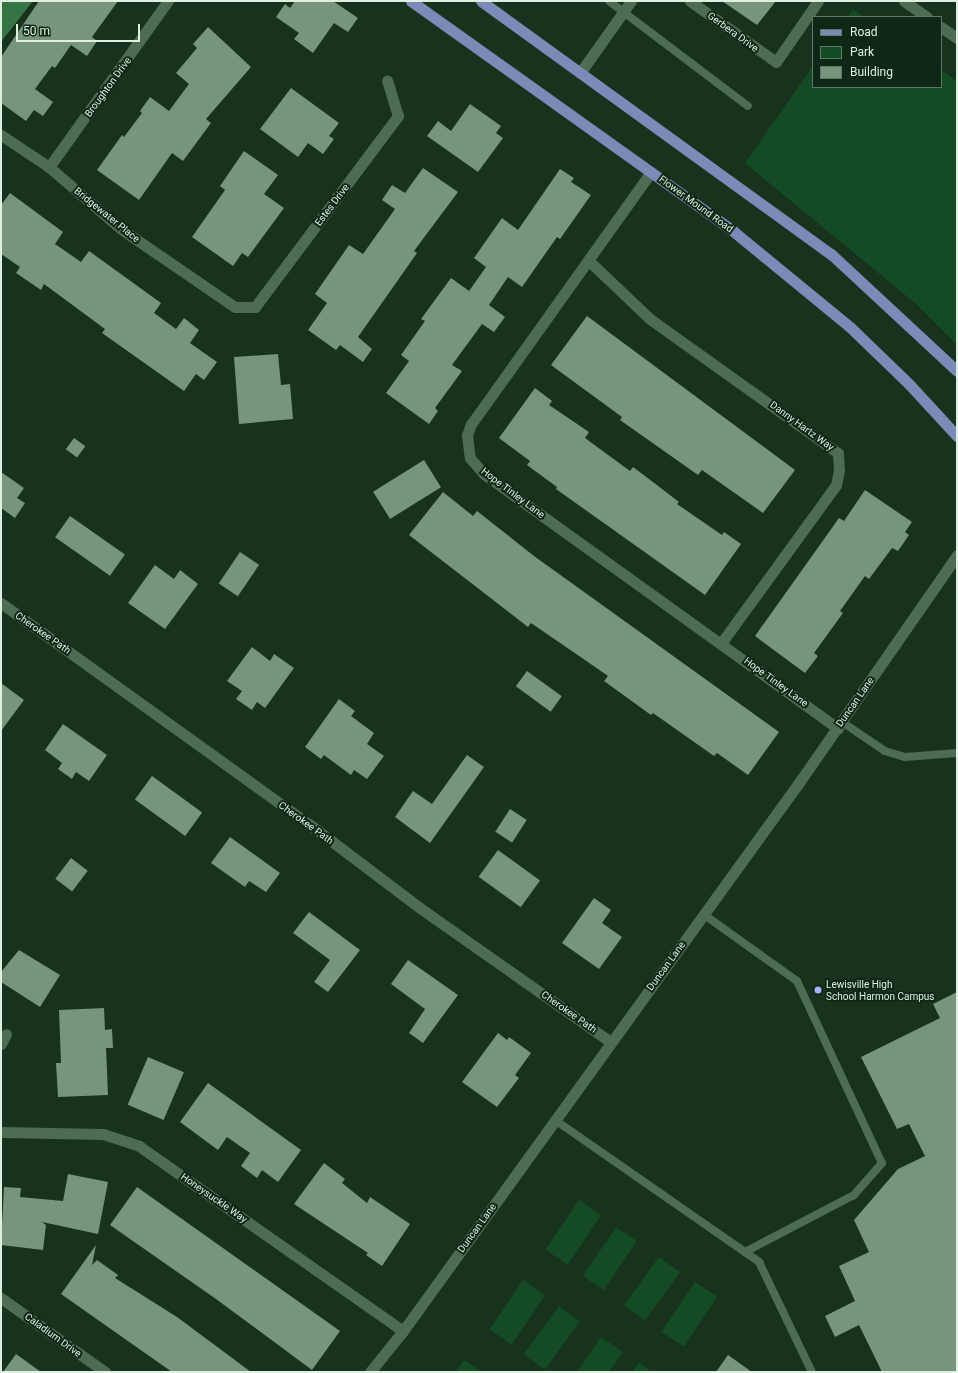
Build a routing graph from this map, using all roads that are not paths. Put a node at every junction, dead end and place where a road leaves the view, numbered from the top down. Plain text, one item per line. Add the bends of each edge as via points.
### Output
1 (411, 1) edge
2 (481, 1) edge
3 (609, 1) edge
4 (631, 1) edge
5 (690, 1) edge
6 (818, 1) edge
7 (904, 1) edge
8 (170, 3) edge
9 (623, 12) junction
10 (926, 16) edge
11 (942, 28) edge
12 (957, 38) edge
13 (580, 73) junction
14 (387, 81) dead end
15 (748, 106) dead end
16 (1, 135) edge
17 (49, 167) junction
18 (650, 172) junction
19 (588, 260) junction
20 (235, 307) joint
21 (957, 371) edge
22 (957, 436) edge
23 (957, 555) edge
24 (1, 603) edge
25 (722, 642) junction
26 (840, 725) junction
27 (957, 753) edge
28 (703, 914) junction
29 (611, 1042) junction
30 (555, 1120) junction
31 (1, 1132) edge
32 (745, 1252) junction
33 (1, 1298) edge
34 (403, 1331) junction
35 (105, 1372) edge
36 (370, 1372) edge
37 (812, 1372) edge

1 - 18 main road, Flower Mound Road
2 - 13 main road
3 - 9 lane
4 - 9 street
5 - 6 street, Gerbera Drive via 776,62
7 - 10 street
8 - 17 street, Broughton Drive
9 - 13 street
9 - 15 lane
11 - 12 street
13 - 21 main road via 831,254
14 - 20 street, Estes Drive via 398,116 255,307
16 - 17 street, Bridgewater Place
17 - 20 street, Bridgewater Place via 121,229
18 - 19 street, Hope Tinley Lane
18 - 22 main road, Flower Mound Road via 733,231 826,306 910,384
19 - 25 street, Danny Hartz Way via 650,319 838,453 839,470 836,485
19 - 25 street, Hope Tinley Lane via 471,424 467,435 470,458 484,474
23 - 26 street, Duncan Lane
24 - 29 street, Cherokee Path via 309,824 420,908
25 - 26 street, Hope Tinley Lane
26 - 27 lane via 885,751 905,757
26 - 28 street, Duncan Lane
28 - 29 street, Duncan Lane
28 - 32 lane via 797,981 882,1163 854,1195
29 - 30 street, Duncan Lane
30 - 32 lane
30 - 34 street, Duncan Lane
31 - 34 street, Honeysuckle Way via 103,1134 139,1146
32 - 37 lane via 760,1262
33 - 35 street, Caladium Drive
34 - 36 street, Duncan Lane

